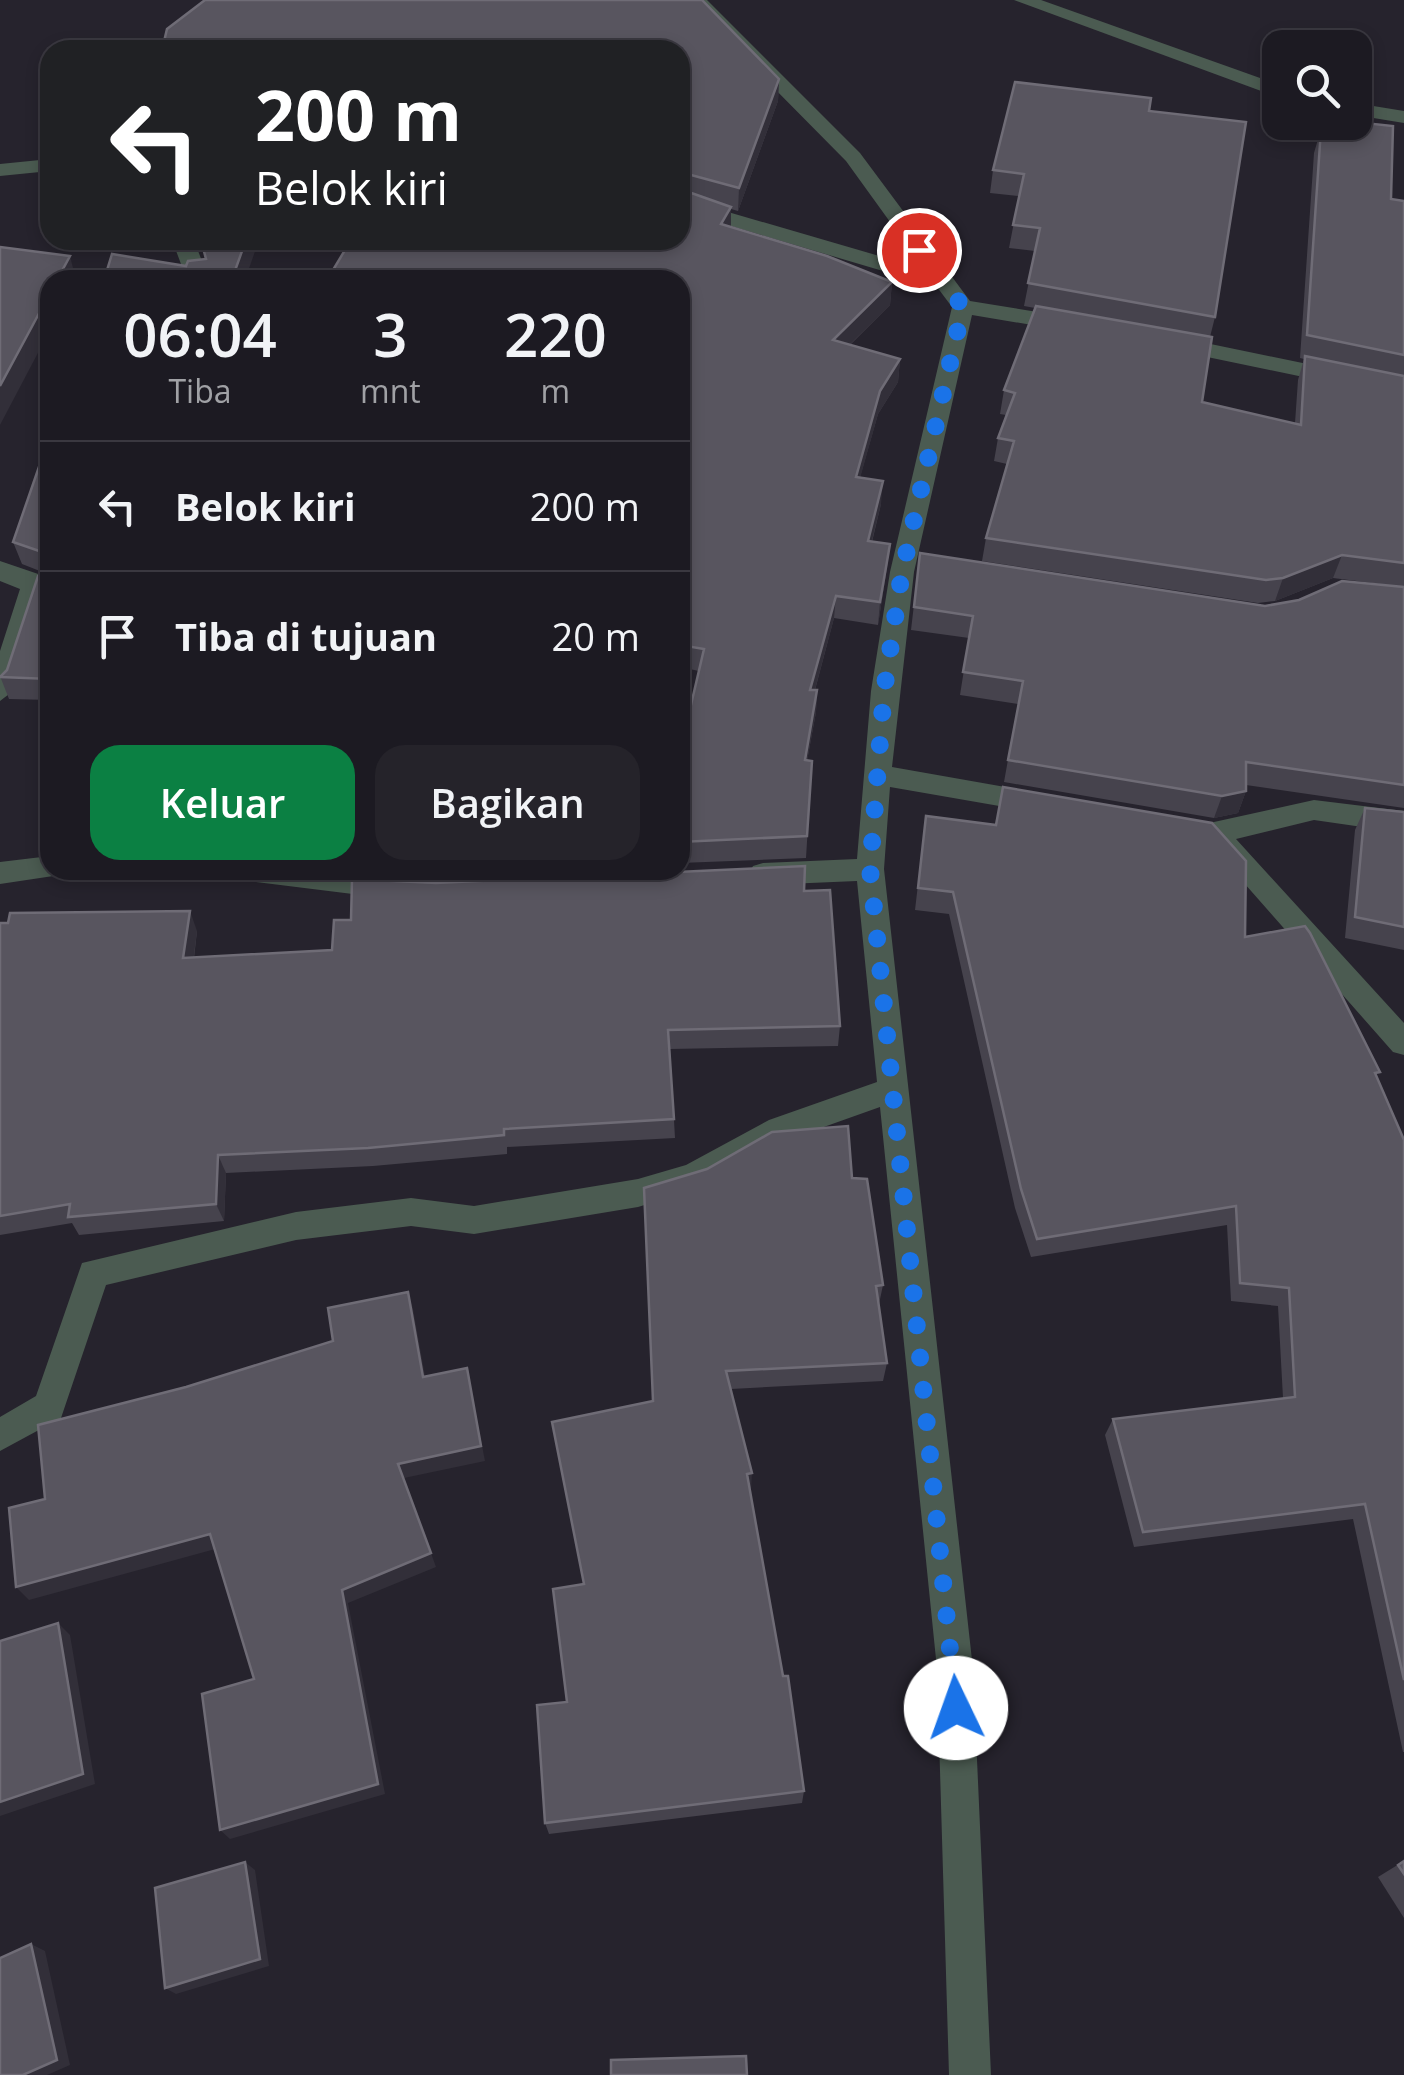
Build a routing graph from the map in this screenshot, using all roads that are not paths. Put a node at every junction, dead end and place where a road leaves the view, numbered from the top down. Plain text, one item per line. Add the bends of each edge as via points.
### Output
1 (696, 0) edge
2 (1023, 0) edge
3 (1262, 86) edge
4 (1372, 112) edge
5 (1404, 118) edge
6 (40, 166) edge
7 (0, 170) edge
8 (690, 207) edge
9 (941, 281) junction
10 (963, 307) junction
11 (1095, 328) edge
12 (1144, 338) edge
13 (1404, 391) edge
14 (0, 570) edge
15 (40, 585) edge
16 (40, 591) edge
17 (0, 691) edge
18 (880, 776) junction
19 (1076, 809) edge
20 (1404, 822) edge
21 (40, 869) edge
22 (870, 869) junction
23 (0, 873) edge
24 (740, 876) edge
25 (321, 880) edge
26 (425, 889) edge
27 (1404, 1043) edge
28 (896, 1089) junction
29 (0, 1435) edge
30 (970, 2075) edge

1 - 9 street via 854,157
2 - 3 street
4 - 5 street
6 - 7 street
8 - 9 street
9 - 10 street
10 - 11 street
10 - 18 street via 884,691
12 - 13 street
14 - 15 street
16 - 17 street
18 - 19 street
18 - 22 street
20 - 27 street via 1314,810 1204,831
21 - 23 street
22 - 24 street
22 - 28 street
25 - 26 street
28 - 29 street via 780,1129 694,1176 638,1193 474,1220 411,1212 296,1226 94,1273 49,1407
28 - 30 street via 955,1670

